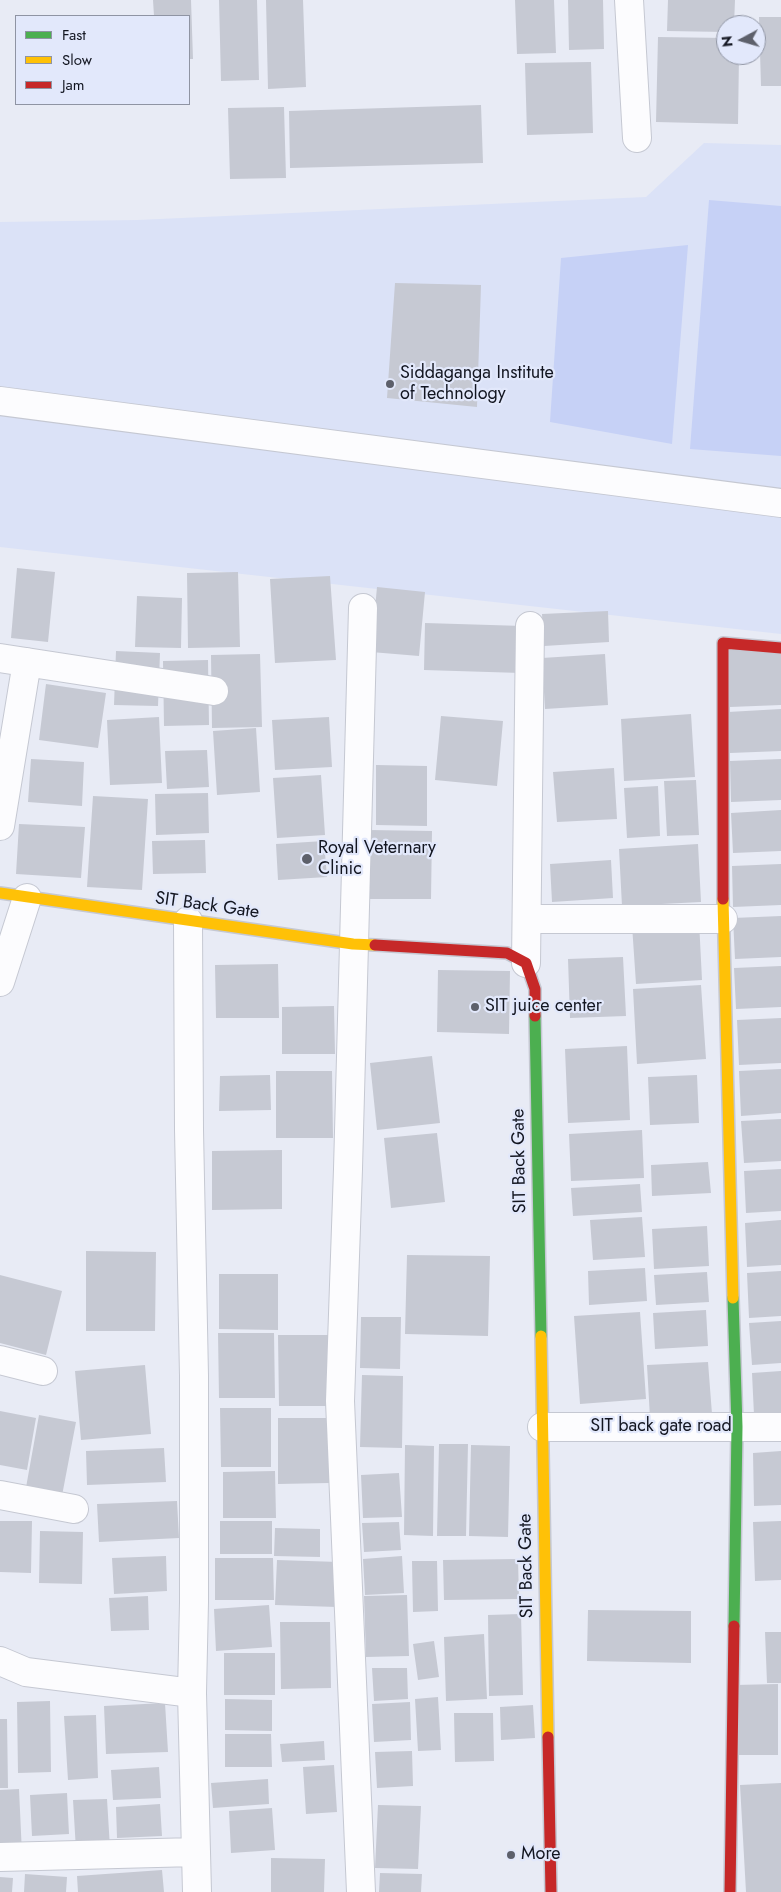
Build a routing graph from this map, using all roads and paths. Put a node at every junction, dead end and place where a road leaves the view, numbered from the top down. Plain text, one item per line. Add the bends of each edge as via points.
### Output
1 (629, 0) edge
2 (637, 138) dead end
3 (0, 400) edge
4 (781, 503) edge
5 (363, 608) dead end
6 (530, 626) dead end
7 (781, 648) edge
8 (0, 658) edge
9 (27, 662) junction
10 (214, 691) dead end
11 (0, 826) edge
12 (0, 893) edge
13 (27, 898) junction
14 (527, 918) junction
15 (723, 919) junction
16 (188, 921) junction
17 (353, 944) junction
18 (526, 963) junction
19 (0, 982) edge
20 (0, 1360) edge
21 (43, 1371) dead end
22 (737, 1426) junction
23 (542, 1427) junction
24 (781, 1427) edge
25 (0, 1495) edge
26 (74, 1509) dead end
27 (0, 1662) edge
28 (13, 1673) edge
29 (192, 1693) junction
30 (196, 1852) junction
31 (0, 1857) edge
32 (197, 1892) edge
33 (361, 1892) edge
34 (551, 1892) edge
35 (730, 1892) edge

1 - 2 street
3 - 4 street
5 - 17 street
6 - 14 street
7 - 15 street via 723,643
8 - 9 street
9 - 10 street
9 - 11 street
12 - 13 street, SIT Back Gate
13 - 16 street, SIT Back Gate
13 - 19 street
14 - 15 street
14 - 18 street
15 - 22 street
16 - 17 street, SIT Back Gate
16 - 29 street via 194,1376
17 - 18 street, SIT Back Gate via 507,953
17 - 33 street via 340,1401
18 - 23 street, SIT Back Gate via 535,990
20 - 21 street
22 - 23 street, SIT back gate road
22 - 24 street, SIT back gate road
22 - 35 street
23 - 34 street, SIT Back Gate
25 - 26 street
27 - 28 street
28 - 29 street
29 - 30 street
30 - 31 street
30 - 32 street

